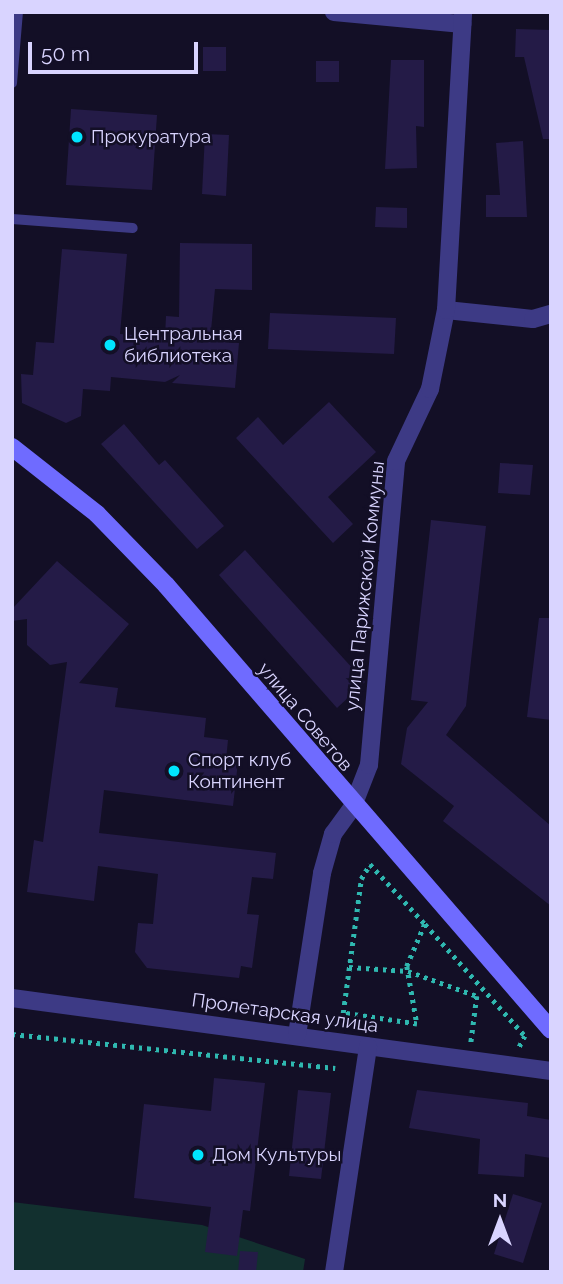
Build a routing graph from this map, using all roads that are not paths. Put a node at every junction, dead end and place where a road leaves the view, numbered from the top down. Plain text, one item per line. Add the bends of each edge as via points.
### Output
1 (18, 12) edge
2 (334, 12) edge
3 (463, 18) edge
4 (12, 83) edge
5 (12, 219) edge
6 (133, 228) dead end
7 (446, 310) junction
8 (551, 314) edge
9 (12, 447) edge
10 (353, 806) junction
11 (12, 998) edge
12 (551, 1030) edge
13 (297, 1035) junction
14 (368, 1047) junction
15 (551, 1071) edge
16 (334, 1272) edge

1 - 4 lane
2 - 3 street
3 - 7 street, улица Парижской Коммуны
5 - 6 lane
7 - 8 street via 534,318
7 - 10 street, улица Парижской Коммуны via 430,389 396,461 369,765
9 - 10 main road, улица Советов via 97,514 166,585
10 - 12 main road, улица Советов
10 - 13 street, улица Парижской Коммуны via 333,834 322,873
11 - 13 street, Пролетарская улица
13 - 14 street, Пролетарская улица
14 - 15 street, Пролетарская улица
14 - 16 street

